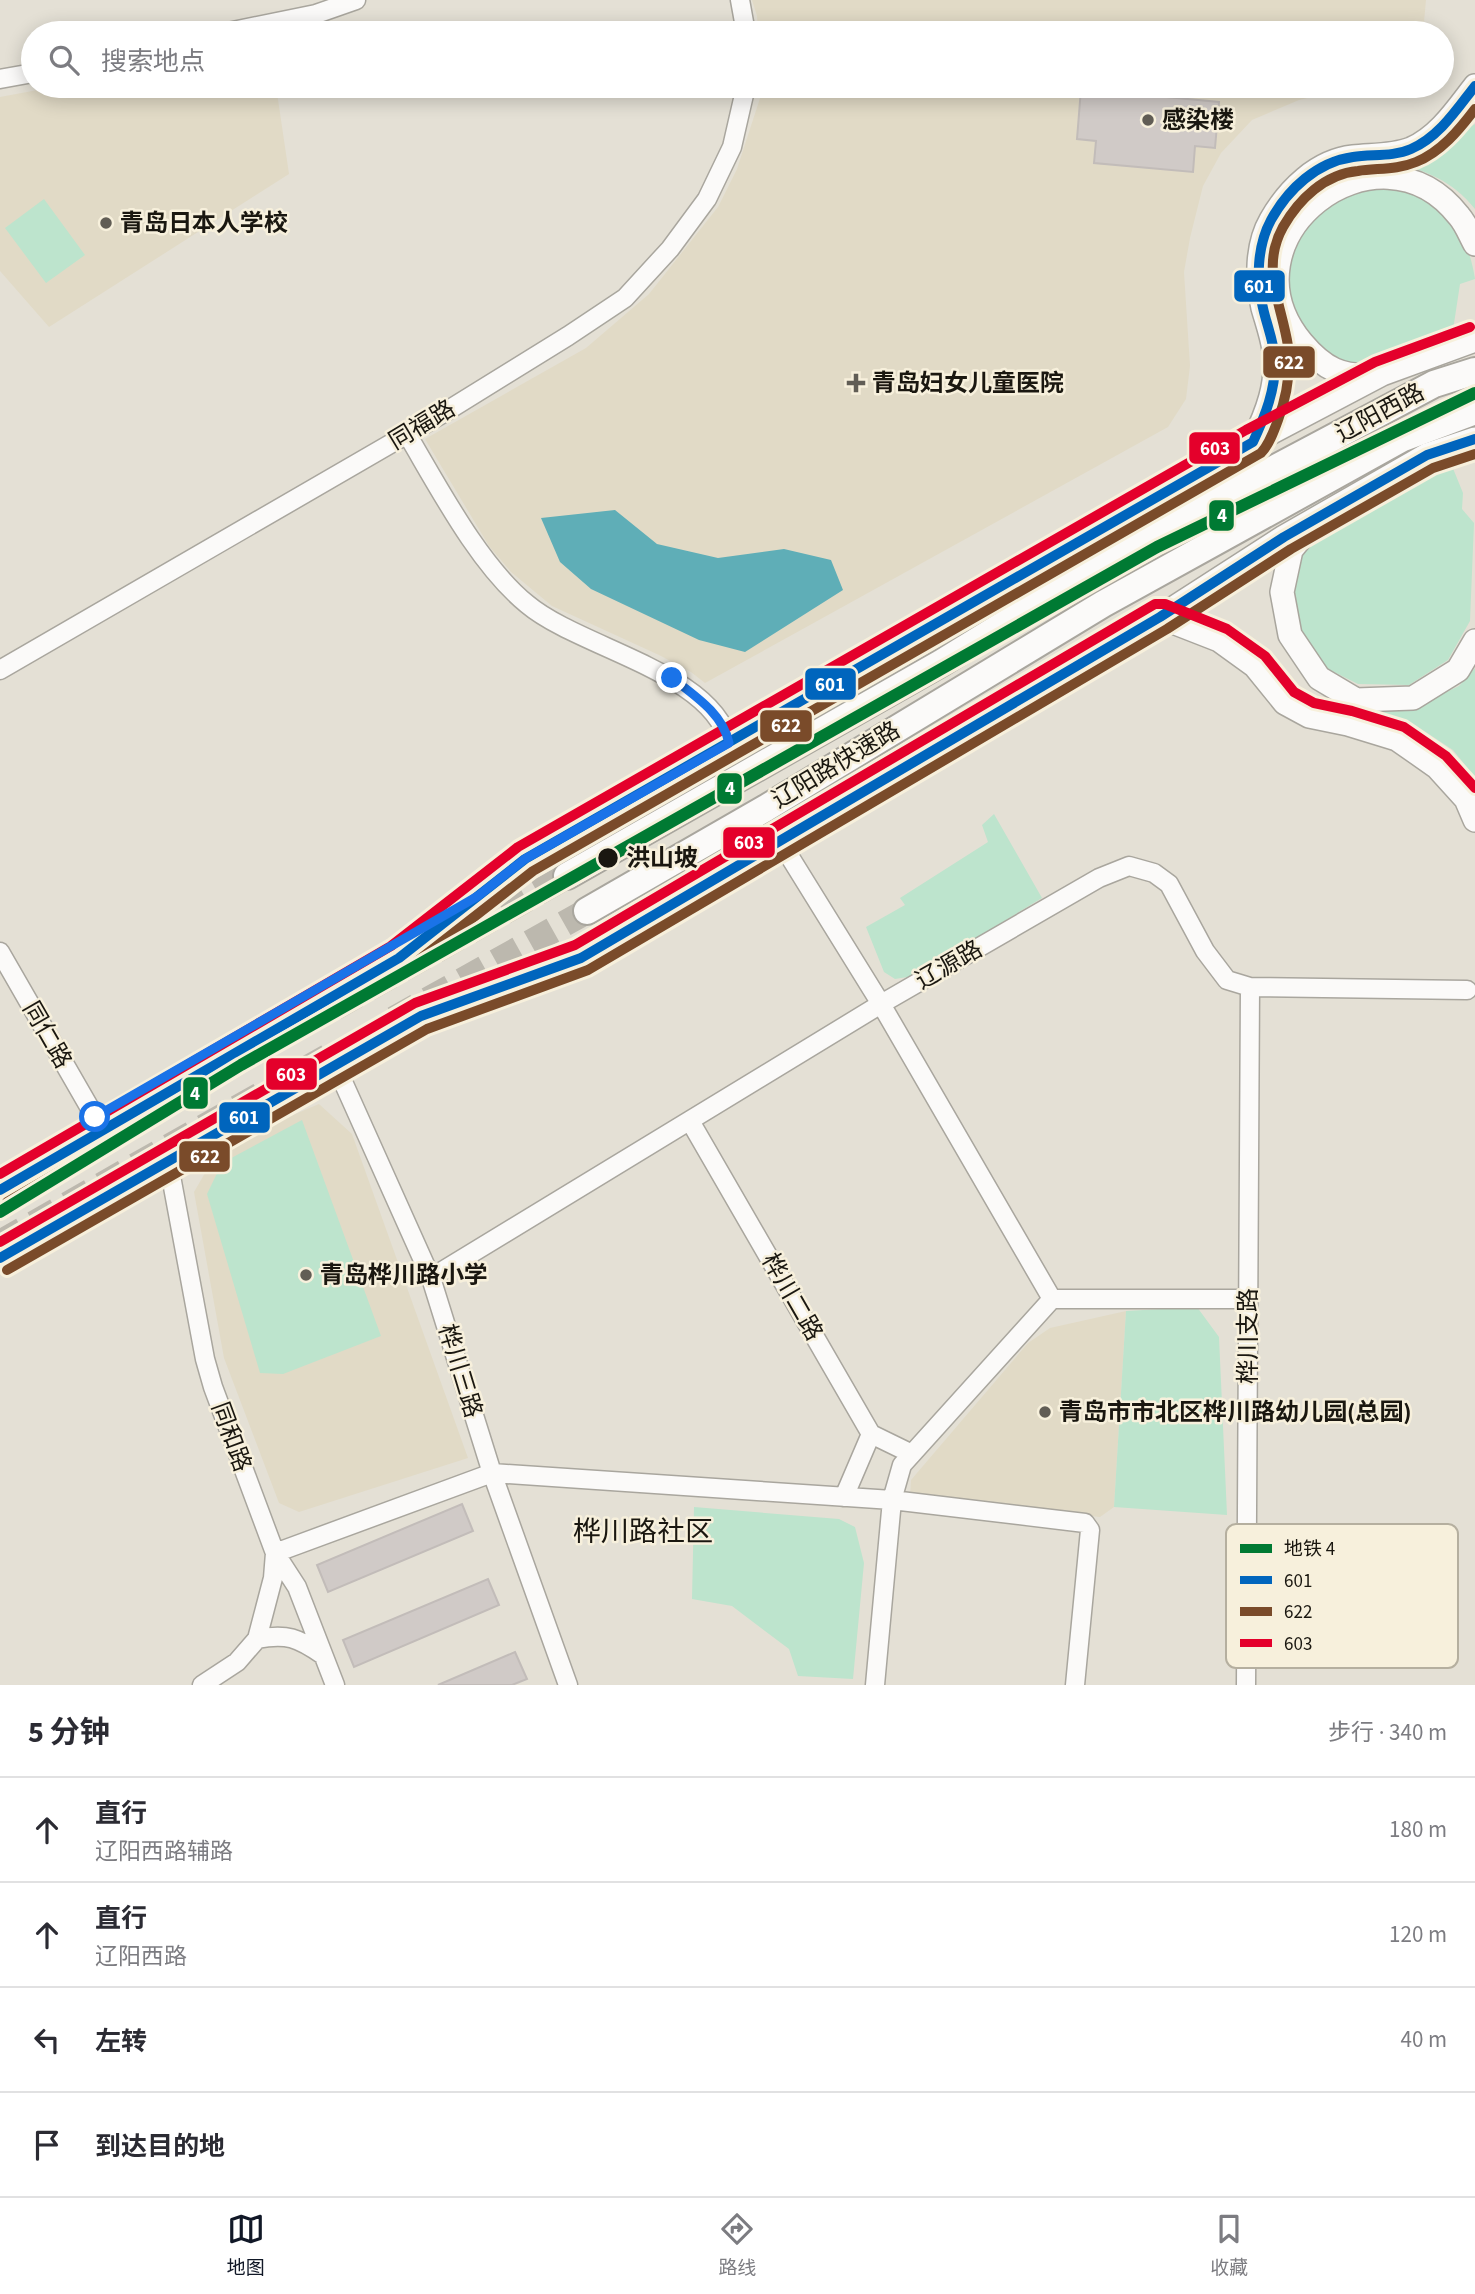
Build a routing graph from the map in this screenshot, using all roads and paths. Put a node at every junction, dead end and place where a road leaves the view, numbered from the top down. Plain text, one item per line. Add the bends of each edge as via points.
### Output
1 (356, 0) edge
2 (740, 0) edge
3 (282, 21) edge
4 (744, 21) edge
5 (21, 75) edge
6 (0, 79) edge
7 (1475, 86) edge
8 (743, 98) edge
9 (1475, 244) edge
10 (1475, 340) edge
11 (1475, 371) edge
12 (1382, 374) junction
13 (1475, 411) edge
14 (407, 434) junction
15 (1475, 439) edge
16 (1253, 442) junction
17 (1320, 516) junction
18 (1032, 607) joint
19 (1160, 617) junction
20 (1046, 636) joint
21 (1475, 641) edge
22 (0, 670) edge
23 (729, 743) junction
24 (1475, 820) edge
25 (780, 841) junction
26 (567, 876) tunnel mouth
27 (587, 911) tunnel mouth
28 (0, 953) edge
29 (1250, 987) junction
30 (1467, 989) dead end
31 (881, 1004) junction
32 (335, 1064) junction
33 (690, 1121) junction
34 (92, 1127) junction
35 (169, 1160) junction
36 (0, 1173) edge
37 (0, 1190) edge
38 (0, 1258) edge
39 (431, 1278) junction
40 (1052, 1299) junction
41 (1248, 1299) junction
42 (871, 1434) junction
43 (912, 1454) junction
44 (492, 1473) junction
45 (844, 1497) junction
46 (892, 1500) junction
47 (1247, 1524) edge
48 (275, 1552) junction
49 (257, 1639) junction
50 (323, 1655) junction
51 (202, 1685) edge
52 (335, 1685) edge
53 (568, 1685) edge
54 (875, 1685) edge
55 (1075, 1685) edge

1 - 3 street
2 - 4 street
5 - 6 street
7 - 16 main road via 1429,138 1410,149 1349,157 1317,170 1287,196 1270,221 1262,243 1259,285 1274,349 1274,388
8 - 14 street, 同福路 via 732,147 708,199 625,298
9 - 12 main road via 1460,216 1442,200 1421,186 1380,178 1342,185 1325,194 1293,227 1277,271 1285,316 1309,351 1338,373
10 - 12 main road, 辽阳西路
11 - 18 highway, 辽阳西路 via 1434,384 1219,498
12 - 16 main road, 辽阳西路
13 - 20 highway, 辽阳西路 via 1403,438
14 - 22 street, 同福路
14 - 23 street via 492,571 527,605 571,632 672,678 705,704 726,731
15 - 17 main road via 1427,455
16 - 23 main road, 辽阳西路
17 - 19 main road
17 - 21 main road via 1291,550 1282,592 1290,635 1319,678 1356,699 1413,698 1458,670
18 - 26 highway, 辽阳路快速路
19 - 24 main road via 1219,640 1255,666 1285,703 1309,716 1397,739 1437,767 1466,799
19 - 25 main road
20 - 27 highway, 辽阳路快速路 via 766,808
23 - 34 main road, 辽阳西路 via 525,859 399,958
25 - 31 street
25 - 32 main road via 581,958 421,1016
28 - 34 street, 同仁路
29 - 30 street, 辽源路
29 - 31 street, 辽源路 via 1227,980 1205,951 1169,884 1154,873 1129,866 1099,878
29 - 41 street, 桦川支路
31 - 33 street, 辽源路
31 - 40 street
32 - 35 main road
32 - 39 street, 桦川三路
33 - 39 street, 辽源路
33 - 42 street, 桦川二路
34 - 36 main road
34 - 37 main road, 辽阳西路
35 - 38 main road
35 - 48 street, 同和路 via 205,1359
39 - 44 street, 桦川三路
40 - 41 street
40 - 43 street
41 - 47 street, 桦川支路
42 - 43 street
42 - 45 street
43 - 46 street via 902,1465
44 - 45 street
44 - 48 street
44 - 53 street, 桦川三路
45 - 46 street
46 - 54 street
46 - 55 street via 1084,1523 1090,1530
48 - 49 street, 同和路
48 - 50 street via 297,1587
49 - 50 street via 288,1636
49 - 51 street, 同和路 via 237,1662
50 - 52 street

